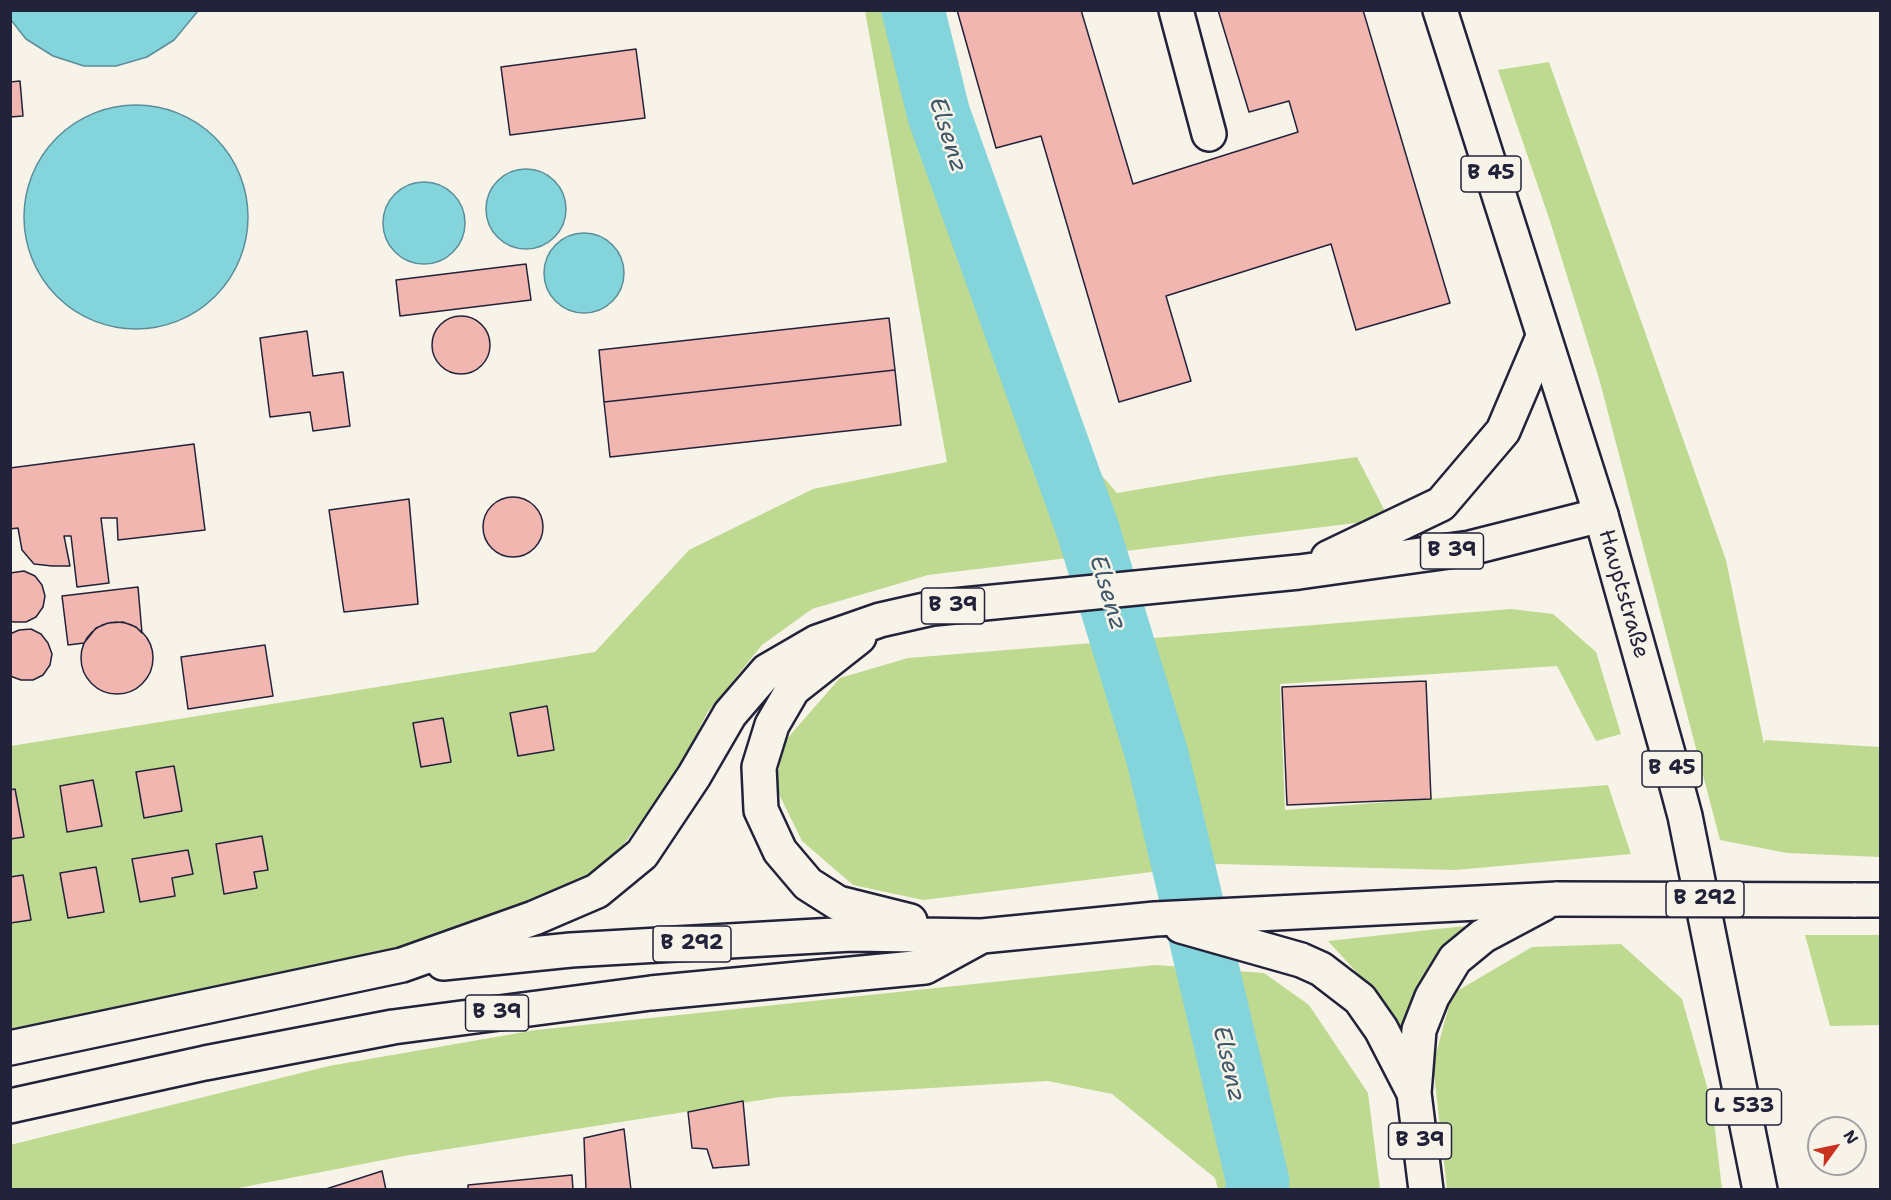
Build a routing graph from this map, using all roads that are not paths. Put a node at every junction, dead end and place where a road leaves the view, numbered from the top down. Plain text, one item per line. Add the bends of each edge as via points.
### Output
1 (1176, 10) edge
2 (1440, 10) edge
3 (1209, 135) dead end
4 (1543, 337) junction
5 (1601, 515) junction
6 (1299, 572) junction
7 (880, 620) junction
8 (1555, 899) junction
9 (1867, 900) edge
10 (1155, 919) junction
11 (982, 936) junction
12 (402, 965) junction
13 (1728, 1025) joint
14 (10, 1048) edge
15 (1414, 1093) junction
16 (10, 1106) edge
17 (1426, 1190) edge
18 (1760, 1190) edge

1 - 3 main road
2 - 4 main road, Hauptstraße / B 45
4 - 5 main road, Hauptstraße / B 45
4 - 6 main road via 1503,431 1441,504
5 - 6 main road, B 39 via 1470,548
5 - 13 main road, Hauptstraße / B 45 via 1684,816
6 - 7 main road, B 39 via 933,608
7 - 11 main road, B 39 via 793,689 772,725 759,767 761,810 780,851 794,868 808,884 838,903
7 - 12 main road, B 39 via 817,642 767,671 730,714 642,854 597,891
8 - 9 main road, B 292, bridge
8 - 10 main road, B 292
8 - 15 main road, B 39 via 1483,936 1455,959 1432,997 1419,1030
10 - 11 main road, B 292
10 - 15 main road, B 39 via 1321,969 1360,999 1381,1029
11 - 12 main road, B 292 via 852,934 571,950 494,960
11 - 16 main road, B 39 via 924,966 651,993 393,1027
12 - 14 main road, B 39
13 - 18 main road, Hauptstraße / L 533
15 - 17 main road, B 39

